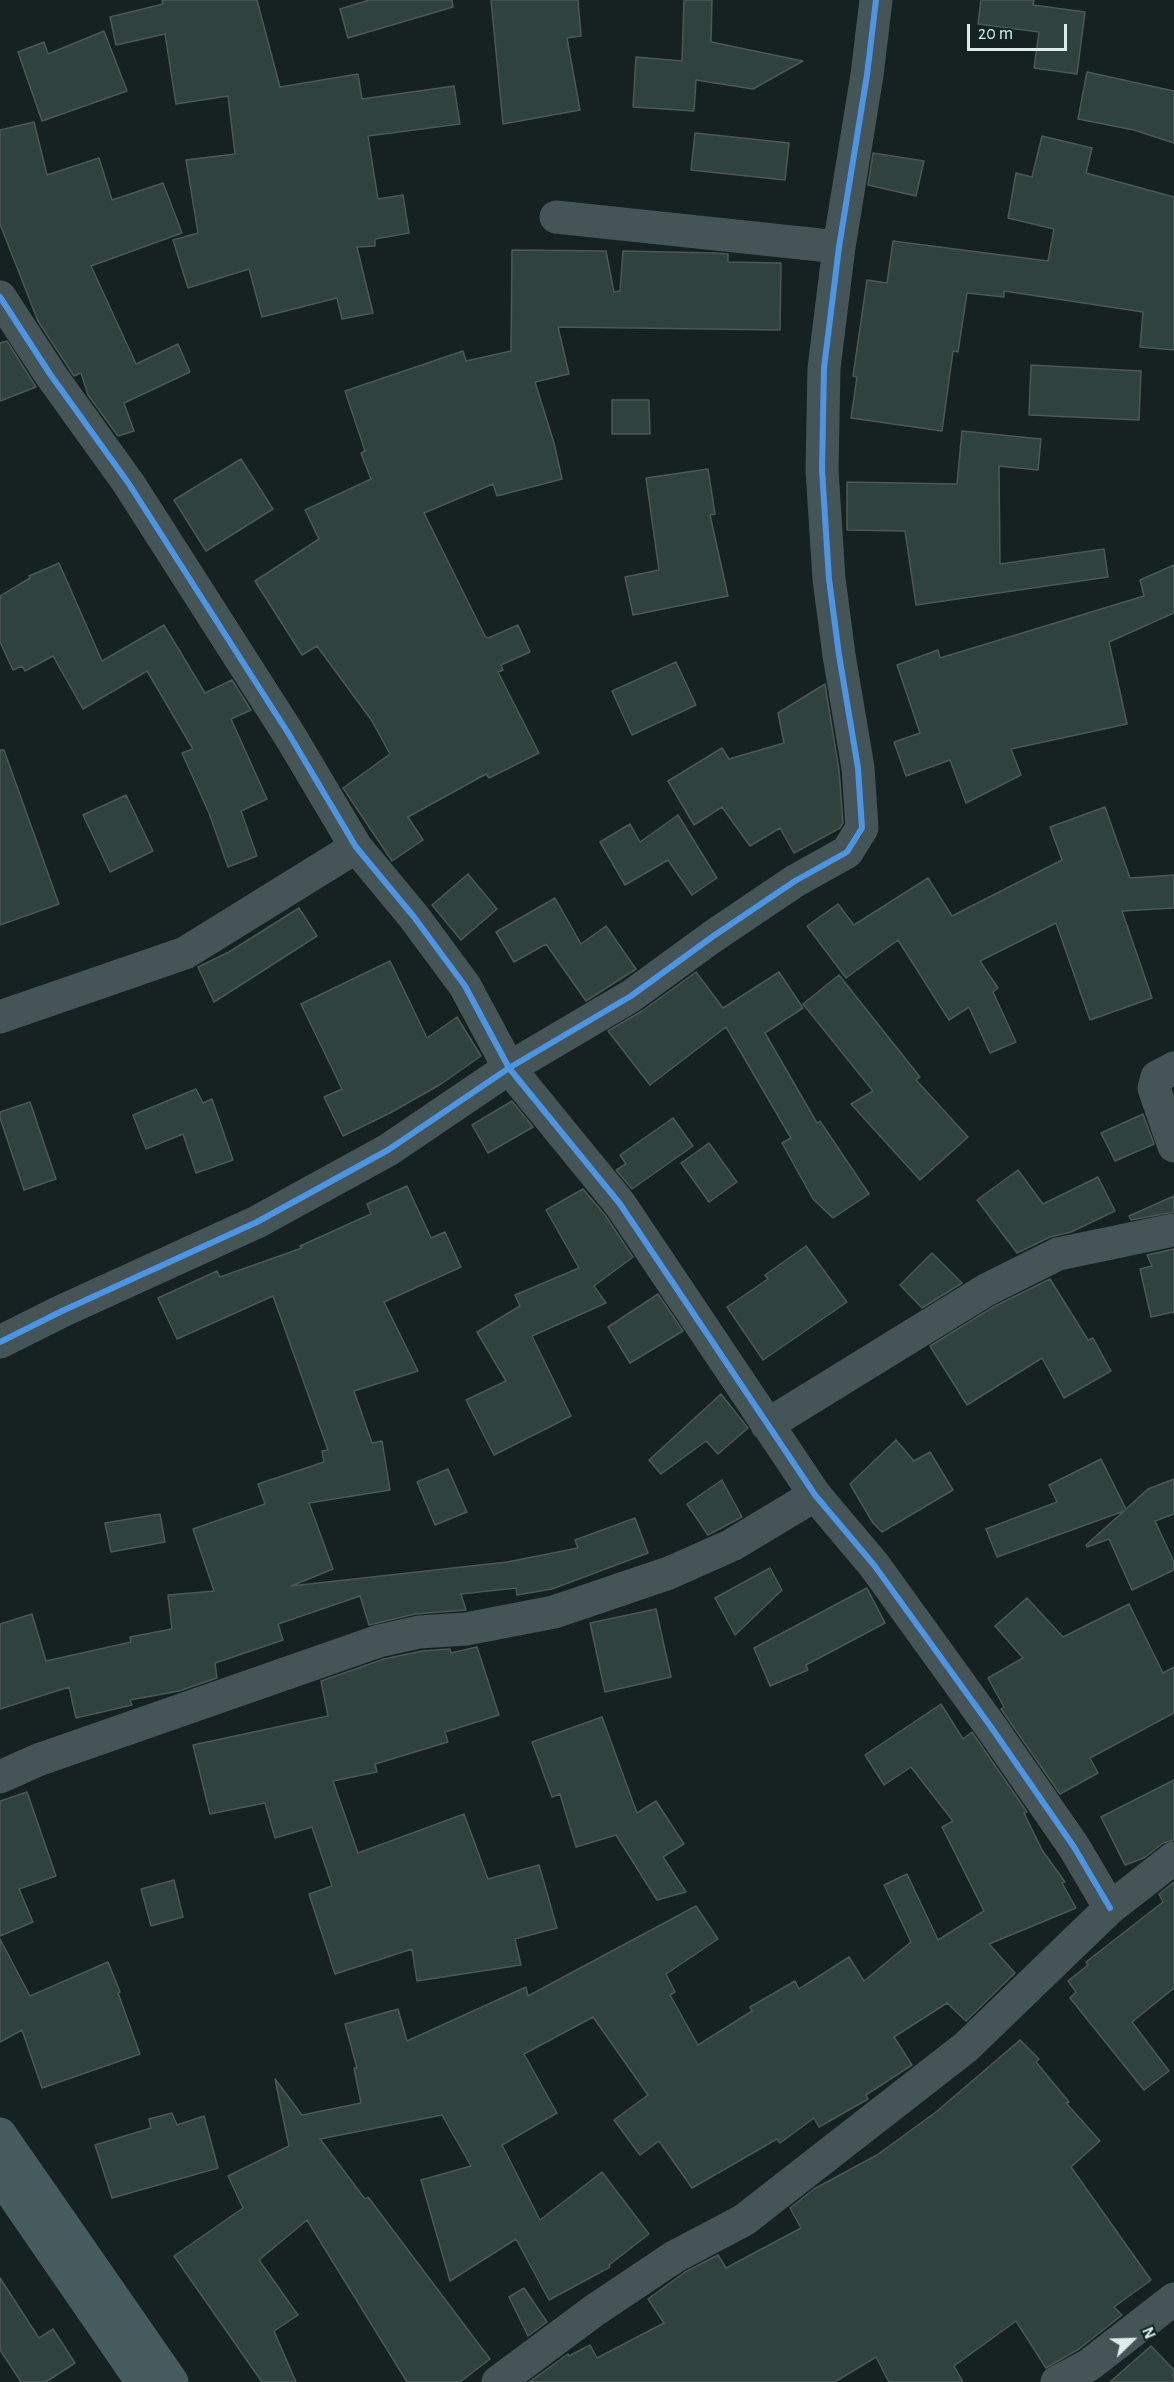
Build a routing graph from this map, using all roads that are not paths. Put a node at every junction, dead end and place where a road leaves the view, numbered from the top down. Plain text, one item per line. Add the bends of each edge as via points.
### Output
1 (876, 0) edge
2 (556, 217) dead end
3 (839, 247) junction
4 (0, 297) edge
5 (356, 847) junction
6 (0, 1017) edge
7 (509, 1068) junction
8 (1174, 1068) edge
9 (1174, 1146) edge
10 (1174, 1230) edge
11 (0, 1342) edge
12 (768, 1425) junction
13 (815, 1495) junction
14 (0, 1777) edge
15 (1174, 1858) edge
16 (1110, 1908) junction
17 (0, 2134) edge
18 (0, 2176) edge
19 (1174, 2299) edge
20 (142, 2382) edge
21 (172, 2382) edge
22 (498, 2382) edge
23 (1057, 2382) edge

1 - 3 street
2 - 3 street
3 - 7 street via 824,368 822,470 829,579 858,768 862,828 847,852 785,887 631,996
4 - 5 street via 141,503
5 - 6 street via 185,953
5 - 7 street via 465,986
7 - 11 street via 388,1150 257,1222
7 - 12 street via 620,1204
8 - 9 street via 1156,1077 1154,1088
10 - 12 street via 1059,1254 986,1290
12 - 13 street
13 - 14 street via 732,1545 669,1573 554,1612 379,1641 38,1760
13 - 16 street via 874,1565 992,1727 1074,1847
15 - 16 street
16 - 22 street via 966,2047 744,2220 674,2257
17 - 21 main road
18 - 20 main road
19 - 23 street via 1089,2365

